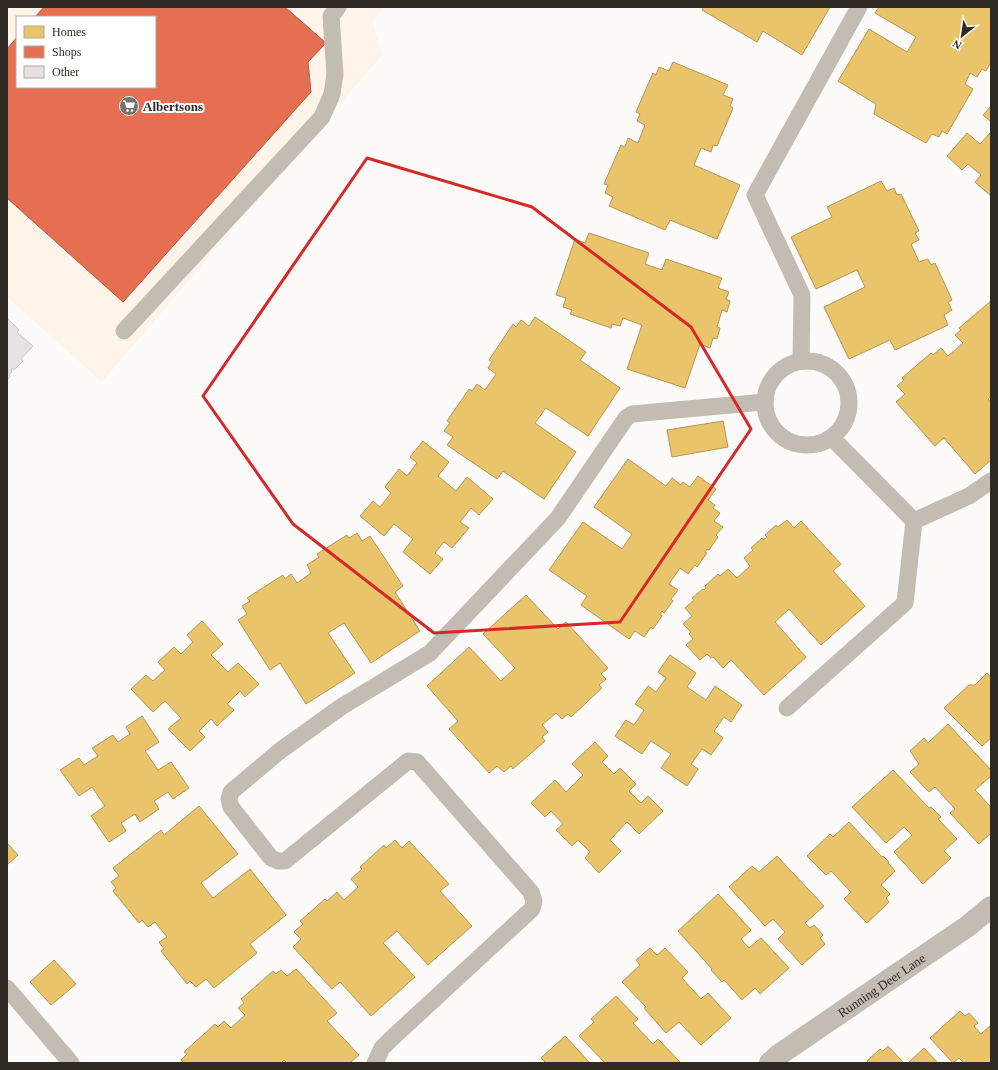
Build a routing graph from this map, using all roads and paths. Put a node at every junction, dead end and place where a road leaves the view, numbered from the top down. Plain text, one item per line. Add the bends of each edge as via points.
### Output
1 (338, 7) edge
2 (859, 7) edge
3 (124, 331) dead end
4 (801, 360) junction
5 (765, 402) junction
6 (832, 438) junction
7 (991, 481) edge
8 (914, 521) junction
9 (787, 708) dead end
10 (991, 907) edge
11 (7, 988) edge
12 (71, 1063) edge
13 (375, 1063) edge
14 (770, 1063) edge

1 - 3 lane via 331,16 335,74 332,94 322,117
2 - 4 lane via 755,195 802,295
4 - 5 lane via 787,365 775,374 768,387
4 - 6 lane via 816,361 830,366 841,376 848,389 848,417
5 - 6 lane via 772,427 782,437 807,446 820,444
5 - 13 lane via 632,414 626,418 558,518 430,653 341,706 281,750 231,792 231,807 271,858 286,861 397,770 408,762 417,762 531,892 534,901 532,909 391,1039 382,1048
6 - 8 lane
7 - 8 lane via 969,496
8 - 9 lane via 904,603
10 - 14 street, Running Deer Lane via 968,926
11 - 12 lane

